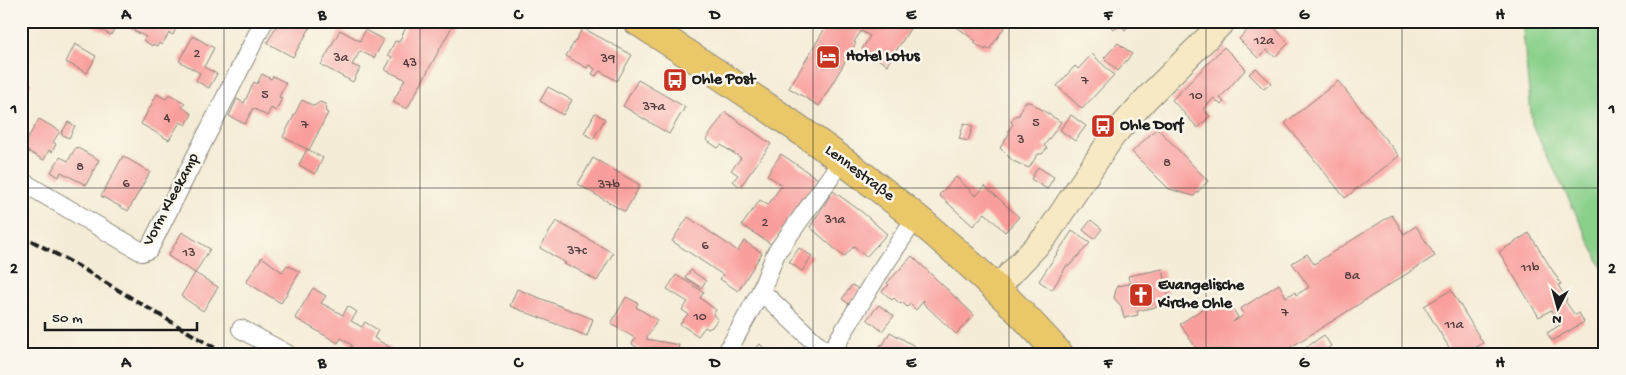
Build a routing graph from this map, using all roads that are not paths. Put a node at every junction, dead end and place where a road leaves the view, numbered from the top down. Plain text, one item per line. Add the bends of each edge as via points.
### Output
1 (264, 21) edge
2 (637, 21) edge
3 (1224, 21) edge
4 (842, 161) junction
5 (21, 181) edge
6 (916, 217) junction
7 (997, 288) junction
8 (762, 291) junction
9 (241, 329) dead end
10 (287, 354) edge
11 (726, 354) edge
12 (828, 354) edge
13 (1058, 354) edge

1 - 5 street, Vorm Kleekamp via 149,249 142,252
2 - 4 main road, Lennestraße
3 - 7 street via 1113,136 1046,236
4 - 6 main road, Lennestraße
4 - 8 street via 776,253
6 - 7 main road, Lennestraße
6 - 12 street
7 - 13 main road, Lennestraße
8 - 11 street
8 - 12 street
9 - 10 street

